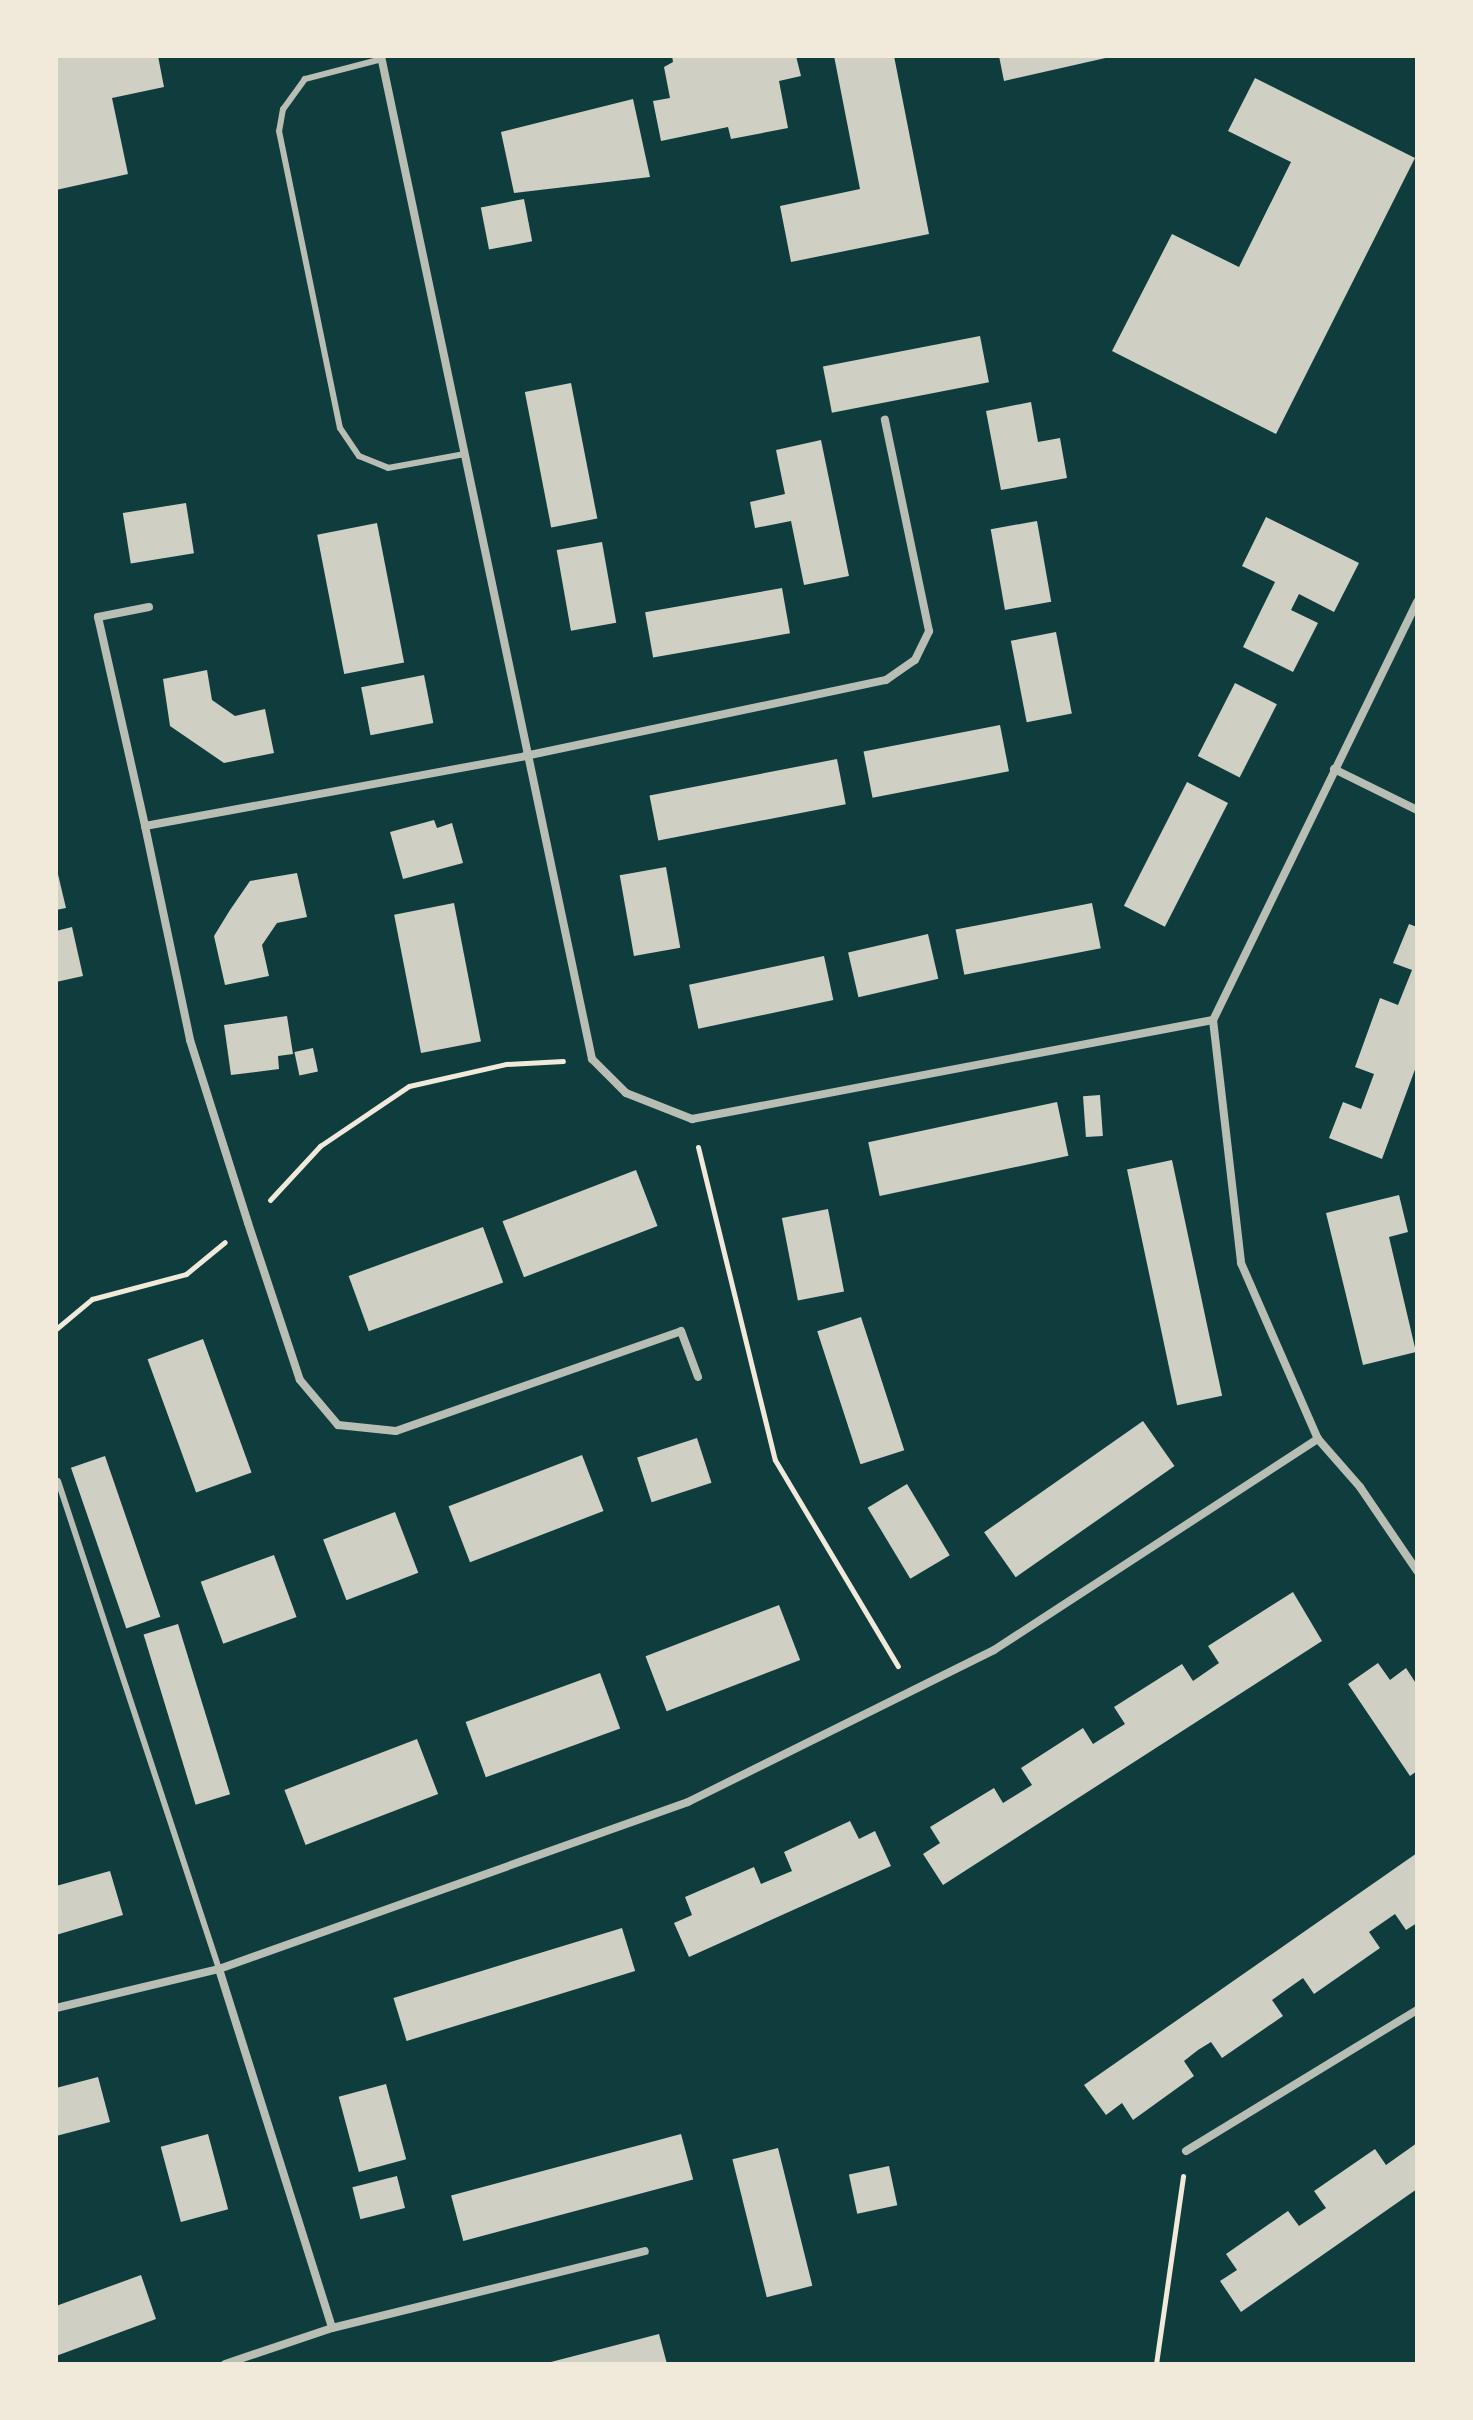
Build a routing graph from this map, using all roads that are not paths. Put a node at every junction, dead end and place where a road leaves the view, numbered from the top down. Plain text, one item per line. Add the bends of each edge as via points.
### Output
1 (381, 58) edge
2 (885, 420) dead end
3 (465, 454) junction
4 (1417, 602) edge
5 (149, 607) dead end
6 (525, 756) junction
7 (1334, 769) junction
8 (1417, 810) edge
9 (145, 826) junction
10 (1213, 1020) junction
11 (698, 1377) dead end
12 (1318, 1439) junction
13 (58, 1481) dead end
14 (1417, 1571) edge
15 (219, 1969) junction
16 (56, 2008) edge
17 (1417, 2010) edge
18 (1186, 2151) road end
19 (645, 2251) dead end
20 (332, 2328) junction
21 (225, 2364) edge

1 - 3 street
1 - 3 lane via 305,79 283,109 279,131 340,428 359,456 388,468
2 - 6 street via 929,631 915,660 886,680
3 - 6 street
4 - 7 street
5 - 9 street via 98,617
6 - 9 street
6 - 10 street via 592,1059 626,1093 692,1119
7 - 8 street
7 - 10 street
9 - 11 street via 190,1040 248,1223 300,1380 338,1425 396,1431 681,1331
10 - 12 street via 1241,1263
12 - 14 street via 1360,1487
12 - 15 street via 994,1650 688,1802
13 - 15 lane
15 - 16 street
15 - 20 street
17 - 18 street
19 - 20 street
20 - 21 street

